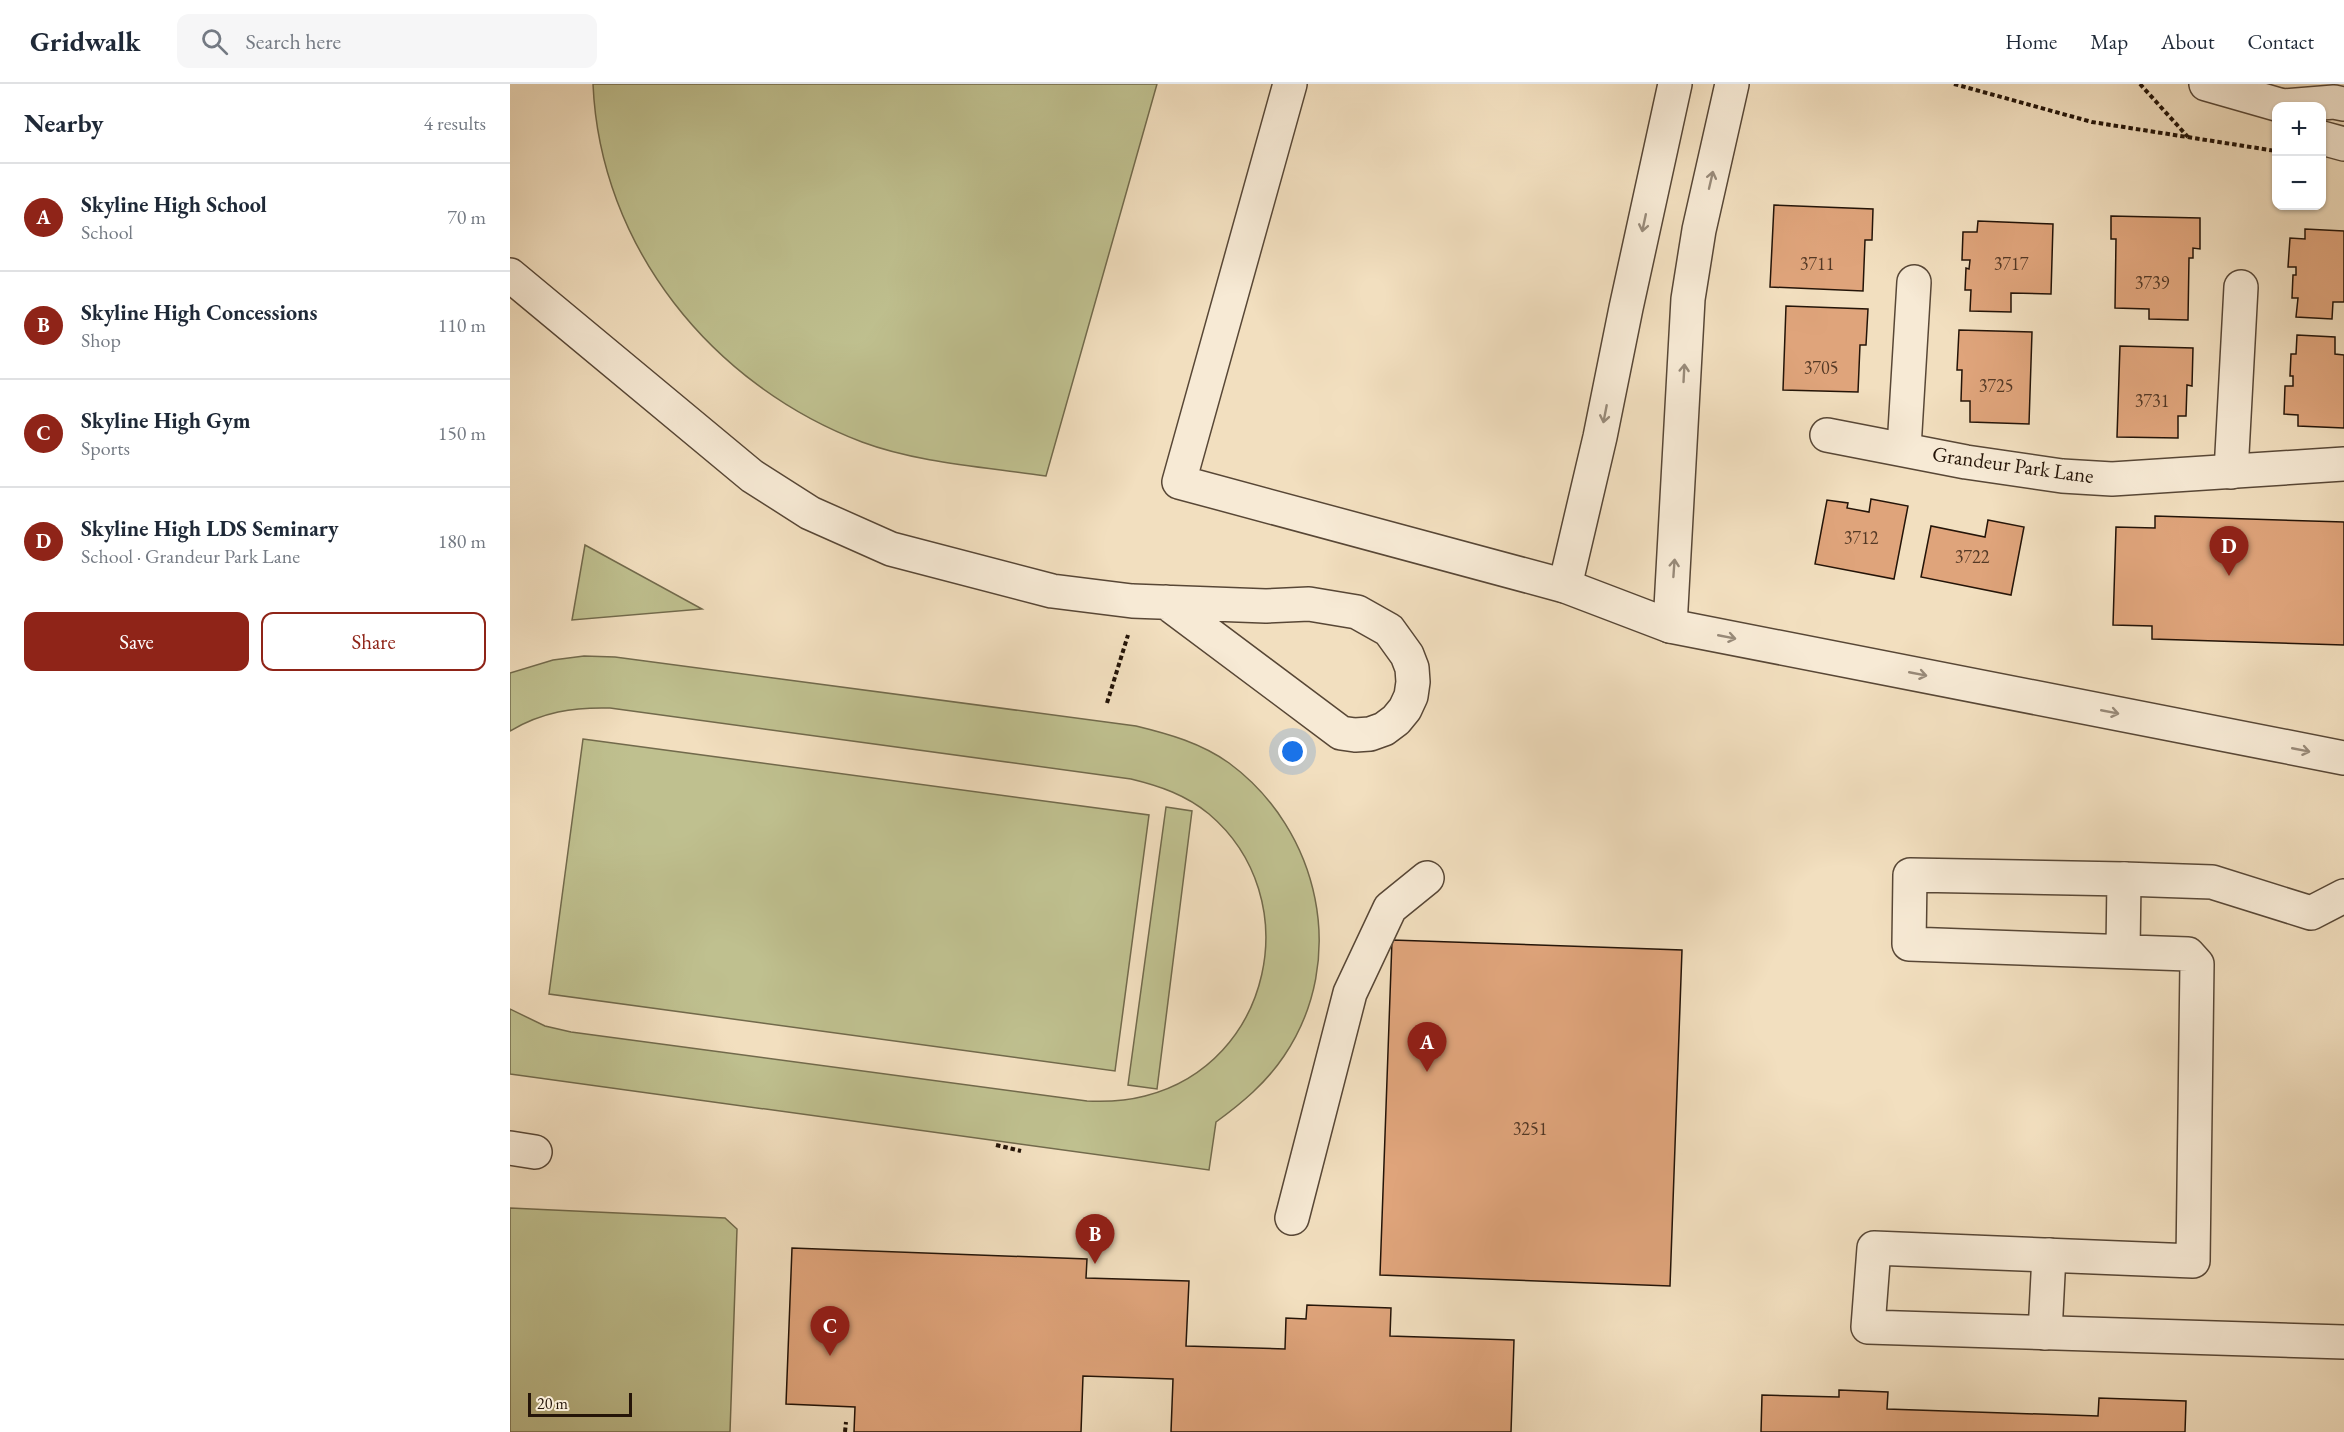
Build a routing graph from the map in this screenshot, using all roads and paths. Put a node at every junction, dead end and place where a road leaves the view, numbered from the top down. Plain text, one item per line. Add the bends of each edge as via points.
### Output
1 (1290, 84) edge
2 (1675, 84) edge
3 (1732, 84) edge
4 (1954, 84) edge
5 (2140, 84) edge
6 (2206, 84) edge
7 (2272, 103) edge
8 (2326, 103) edge
9 (2344, 104) edge
10 (2189, 137) junction
11 (2326, 139) edge
12 (2344, 144) edge
13 (2272, 150) edge
14 (510, 275) edge
15 (1914, 282) dead end
16 (2241, 287) dead end
17 (1827, 435) dead end
18 (1904, 448) junction
19 (2344, 464) edge
20 (2231, 472) junction
21 (1565, 586) junction
22 (1166, 602) junction
23 (1670, 626) junction
24 (1130, 629) dead end
25 (1107, 703) dead end
26 (2344, 758) edge
27 (1427, 878) dead end
28 (2124, 879) junction
29 (2344, 896) edge
30 (2123, 951) junction
31 (996, 1145) dead end
32 (1022, 1151) dead end
33 (1292, 1218) dead end
34 (2049, 1255) junction
35 (2045, 1333) junction
36 (2344, 1342) edge
37 (846, 1422) dead end
38 (845, 1432) edge

1 - 21 street via 1179,482
2 -> 21 street
23 -> 3 street via 1688,299
4 - 10 path via 2092,122
5 - 10 path
6 - 7 street
8 - 9 street
10 - 13 path
11 - 12 street
14 - 22 street via 752,476 810,513 891,549 1052,591
15 - 18 street, Grandeur Park Lane
16 - 20 street
17 - 18 street, Grandeur Park Lane
18 - 20 street, Grandeur Park Lane via 2062,476 2112,479
19 - 20 street, Grandeur Park Lane
21 - 23 street
22 - 22 street via 1341,733 1370,734 1384,729 1396,720 1411,696 1413,675 1407,655 1389,630 1357,612 1309,604
23 -> 26 street
24 - 25 path
27 - 33 street via 1390,908 1350,993
28 - 29 street via 2211,882 2311,913
28 - 30 street
28 - 30 street via 1910,875 1909,909 1909,944
30 - 34 street via 2188,954 2197,964 2193,1261
31 - 32 path
34 - 35 street
34 - 35 street via 1874,1248 1868,1327
35 - 36 street
37 - 38 path

